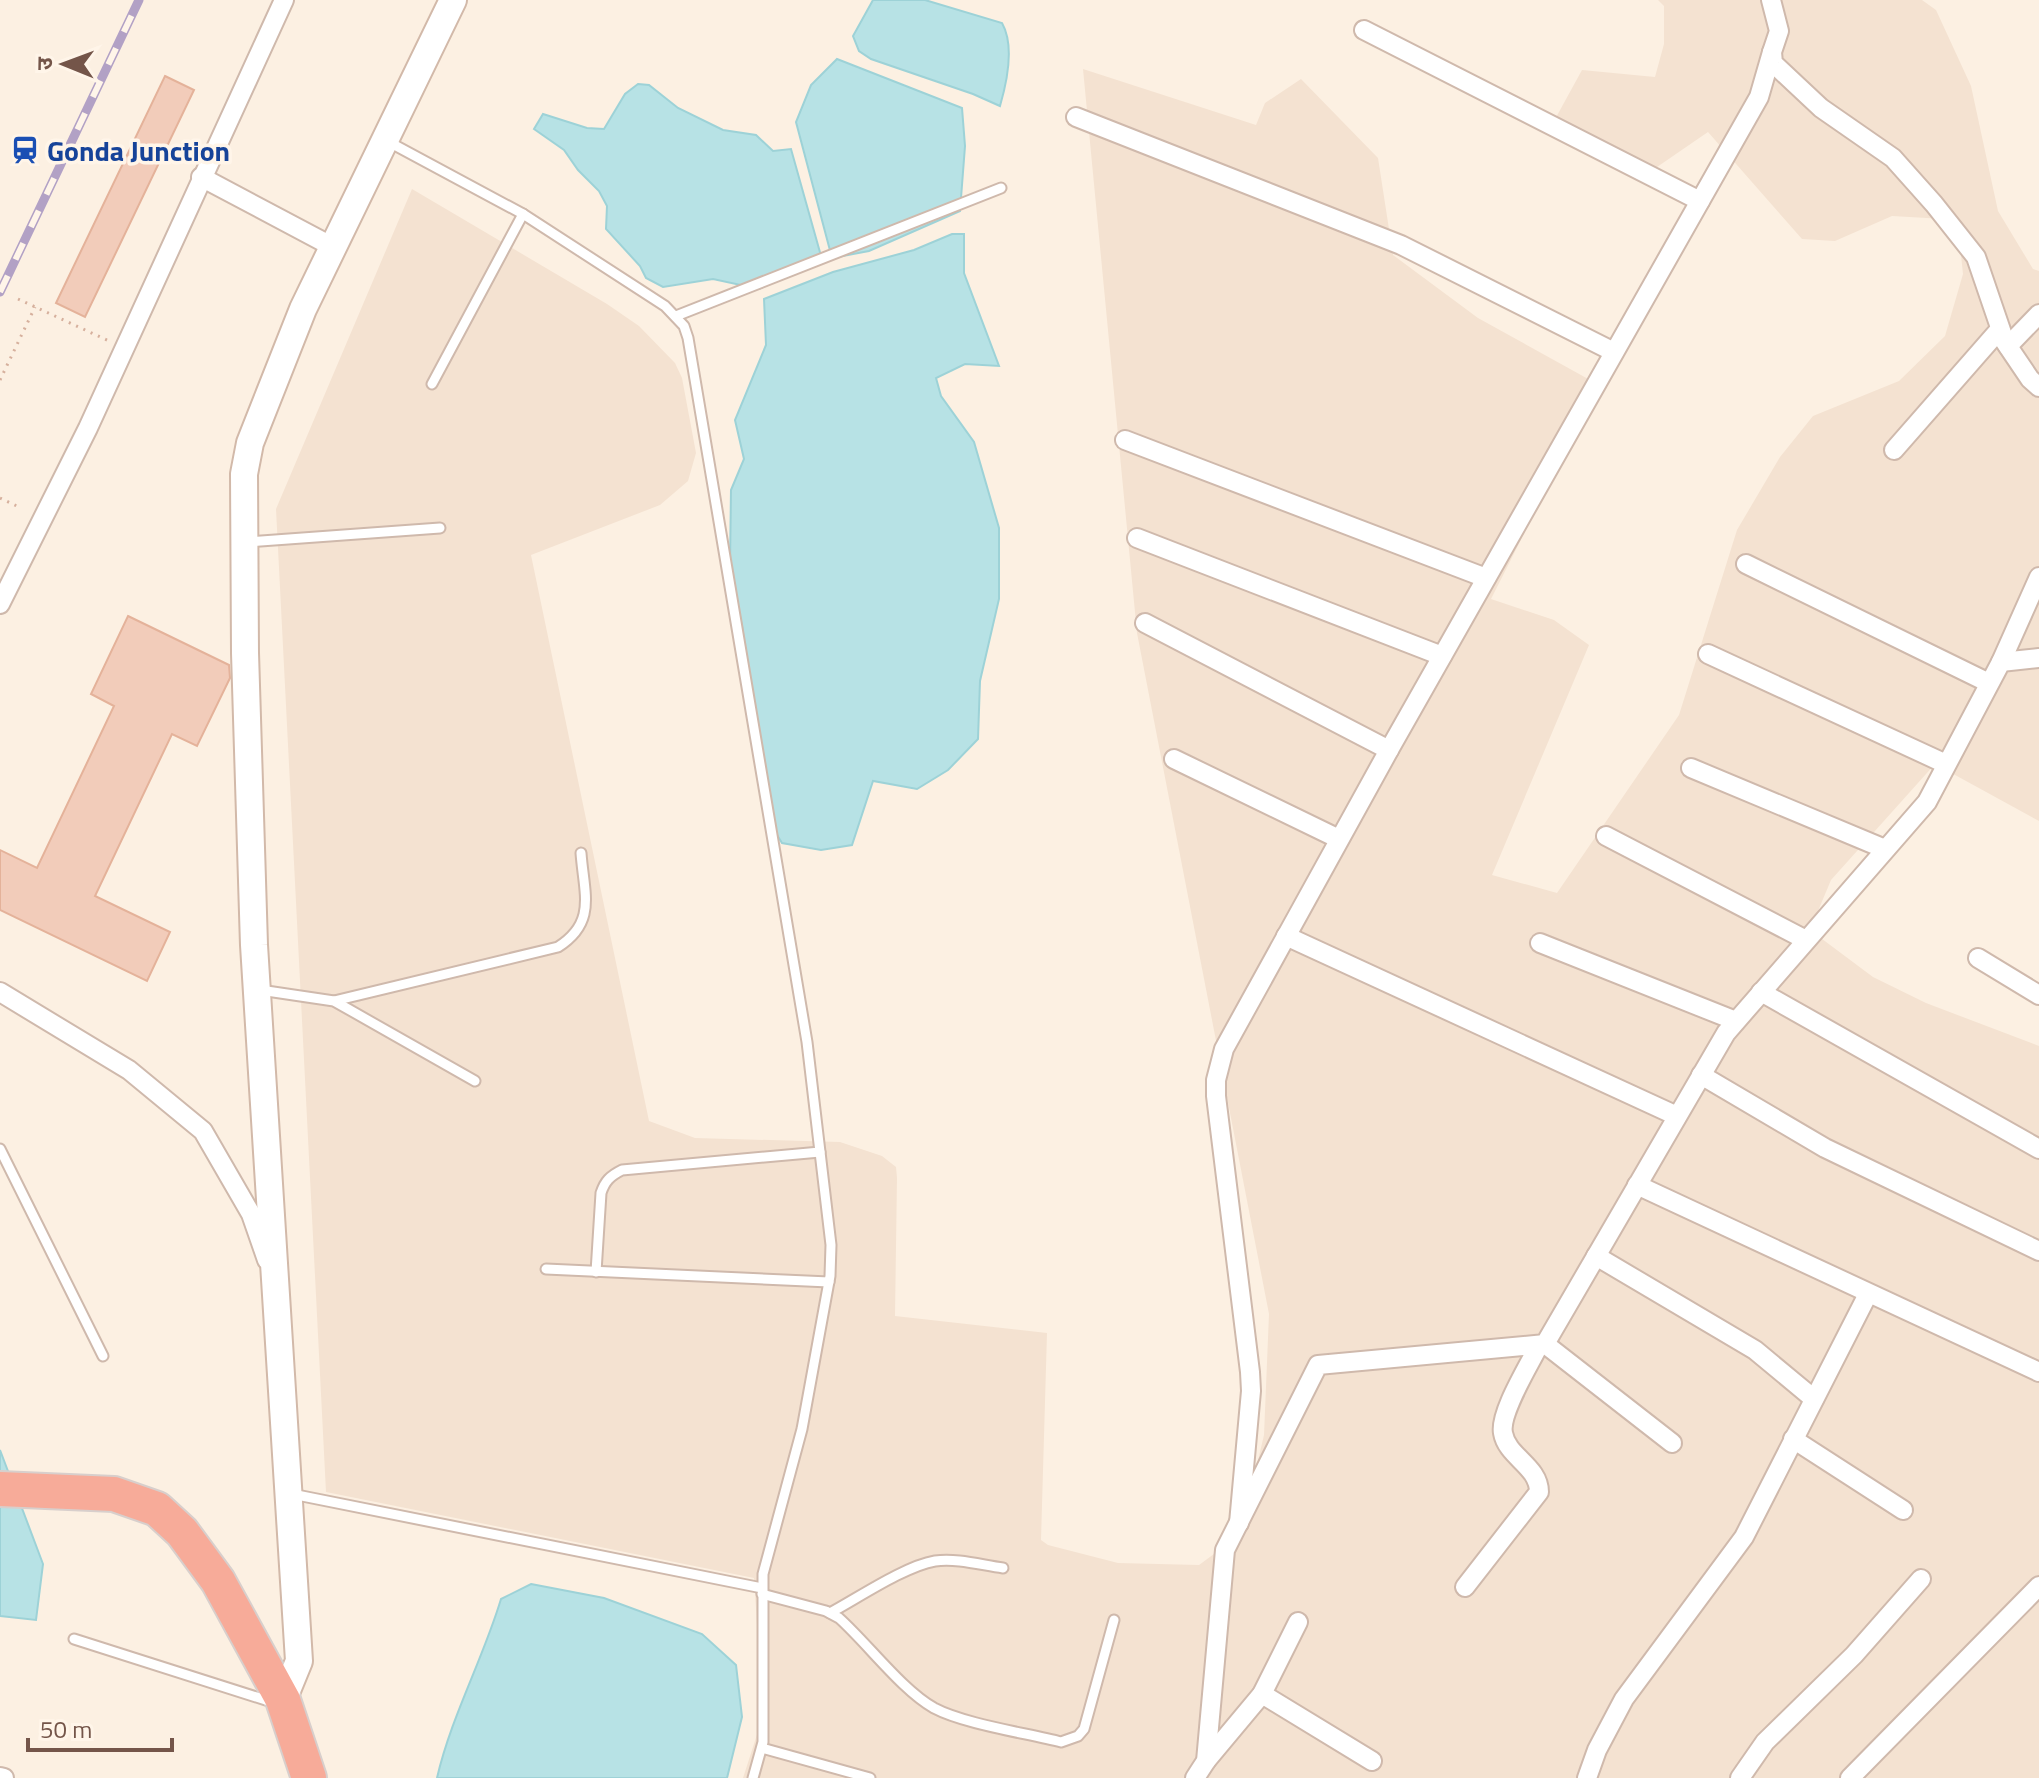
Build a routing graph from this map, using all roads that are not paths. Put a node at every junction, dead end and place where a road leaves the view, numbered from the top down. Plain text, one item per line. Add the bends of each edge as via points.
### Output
1 (284, 0) edge
2 (453, 0) edge
3 (1771, 0) edge
4 (1364, 30) dead end
5 (1772, 52) junction
6 (1076, 117) dead end
7 (385, 139) junction
8 (201, 177) junction
9 (1001, 188) dead end
10 (1700, 201) junction
11 (523, 214) junction
12 (333, 247) junction
13 (2039, 314) edge
14 (676, 316) junction
15 (2004, 338) junction
16 (1614, 352) junction
17 (432, 384) dead end
18 (2039, 387) edge
19 (1125, 440) dead end
20 (1894, 450) dead end
21 (440, 528) dead end
22 (1137, 538) dead end
23 (244, 543) junction
24 (1746, 564) dead end
25 (2039, 577) edge
26 (1486, 578) junction
27 (0, 604) edge
28 (1145, 623) dead end
29 (1708, 654) dead end
30 (1442, 656) junction
31 (2039, 658) edge
32 (2001, 662) junction
33 (1989, 683) junction
34 (1389, 750) junction
35 (1174, 759) dead end
36 (1946, 764) junction
37 (1691, 768) dead end
38 (1606, 836) dead end
39 (1339, 839) junction
40 (1885, 849) junction
41 (581, 853) dead end
42 (1286, 936) junction
43 (1806, 940) junction
44 (1540, 943) dead end
45 (1978, 958) dead end
46 (257, 990) junction
47 (0, 992) edge
48 (1761, 992) junction
49 (2039, 995) edge
50 (334, 1001) junction
51 (1736, 1021) junction
52 (1701, 1075) junction
53 (475, 1081) dead end
54 (1677, 1116) junction
55 (0, 1149) edge
56 (2039, 1149) edge
57 (820, 1152) junction
58 (1637, 1185) junction
59 (2039, 1251) edge
60 (1596, 1256) junction
61 (546, 1269) dead end
62 (596, 1272) junction
63 (829, 1282) junction
64 (277, 1289) junction
65 (1868, 1294) junction
66 (1542, 1345) junction
67 (103, 1356) dead end
68 (2039, 1372) edge
69 (1814, 1399) junction
70 (1793, 1439) junction
71 (1672, 1443) dead end
72 (0, 1489) edge
73 (289, 1493) junction
74 (1903, 1510) dead end
75 (1239, 1523) junction
76 (1003, 1568) dead end
77 (1921, 1579) dead end
78 (2039, 1586) edge
79 (1465, 1587) dead end
80 (762, 1591) junction
81 (830, 1613) junction
82 (1114, 1620) dead end
83 (1298, 1622) dead end
84 (74, 1639) dead end
85 (1262, 1694) junction
86 (284, 1703) junction
87 (762, 1748) junction
88 (1206, 1761) junction
89 (1372, 1761) dead end
90 (309, 1778) edge
91 (753, 1778) edge
92 (870, 1778) edge
93 (1195, 1778) edge
94 (1587, 1778) edge
95 (1740, 1778) edge
96 (1850, 1778) edge

1 - 8 street
2 - 7 street
3 - 5 street via 1779,31
4 - 10 street
5 - 10 street via 1759,97
5 - 15 street via 1780,70 1821,108 1893,158 1934,204 1976,257
6 - 16 street via 1401,245
7 - 11 lane
7 - 12 street
8 - 12 street
8 - 27 street via 88,428
9 - 14 lane
10 - 16 street
11 - 14 lane
11 - 17 lane
12 - 23 street via 250,443 244,474
13 - 15 street
14 - 57 lane via 688,338 807,1042
15 - 18 street
15 - 20 street
16 - 26 street
19 - 26 street
21 - 23 lane
22 - 30 street
23 - 46 street
24 - 33 street
25 - 32 street
26 - 30 street
28 - 34 street
29 - 36 street
30 - 34 street
31 - 32 street
32 - 33 street
33 - 36 street
34 - 39 street
35 - 39 street
36 - 40 street via 1927,802
37 - 40 street
38 - 43 street
39 - 42 street
40 - 43 street
41 - 50 lane via 582,925 558,947
42 - 54 street
42 - 75 street via 1224,1049 1216,1080 1251,1391
43 - 48 street
44 - 51 street
45 - 49 street
46 - 50 lane
46 - 64 street
47 - 64 street via 129,1070 203,1131 251,1214
48 - 51 street
48 - 56 street
50 - 53 lane
51 - 52 street
52 - 54 street
52 - 59 street via 1825,1148
54 - 58 street
55 - 67 lane
57 - 62 lane via 613,1174 601,1193
57 - 63 lane via 831,1245
58 - 60 street
58 - 65 street
60 - 66 street
60 - 69 street via 1755,1350
61 - 62 lane
62 - 63 lane
63 - 80 lane via 802,1429 765,1560
64 - 73 street
65 - 68 street
65 - 69 street
66 - 71 street
66 - 75 street via 1318,1365
66 - 79 street via 1502,1433 1537,1477 1539,1492
69 - 70 street
70 - 74 street
70 - 94 street via 1744,1537 1624,1699
72 - 86 highway via 114,1494 157,1509 182,1532 218,1581
73 - 80 lane
73 - 86 street via 299,1661
75 - 88 street via 1225,1550
76 - 81 lane via 927,1563
77 - 95 street via 1854,1655 1765,1742
78 - 96 street
80 - 81 lane
80 - 87 lane
81 - 82 lane via 934,1707 1061,1742 1084,1729
83 - 85 street
84 - 86 lane
85 - 88 street
85 - 89 street
86 - 90 highway
87 - 91 lane
87 - 92 lane
88 - 93 street

